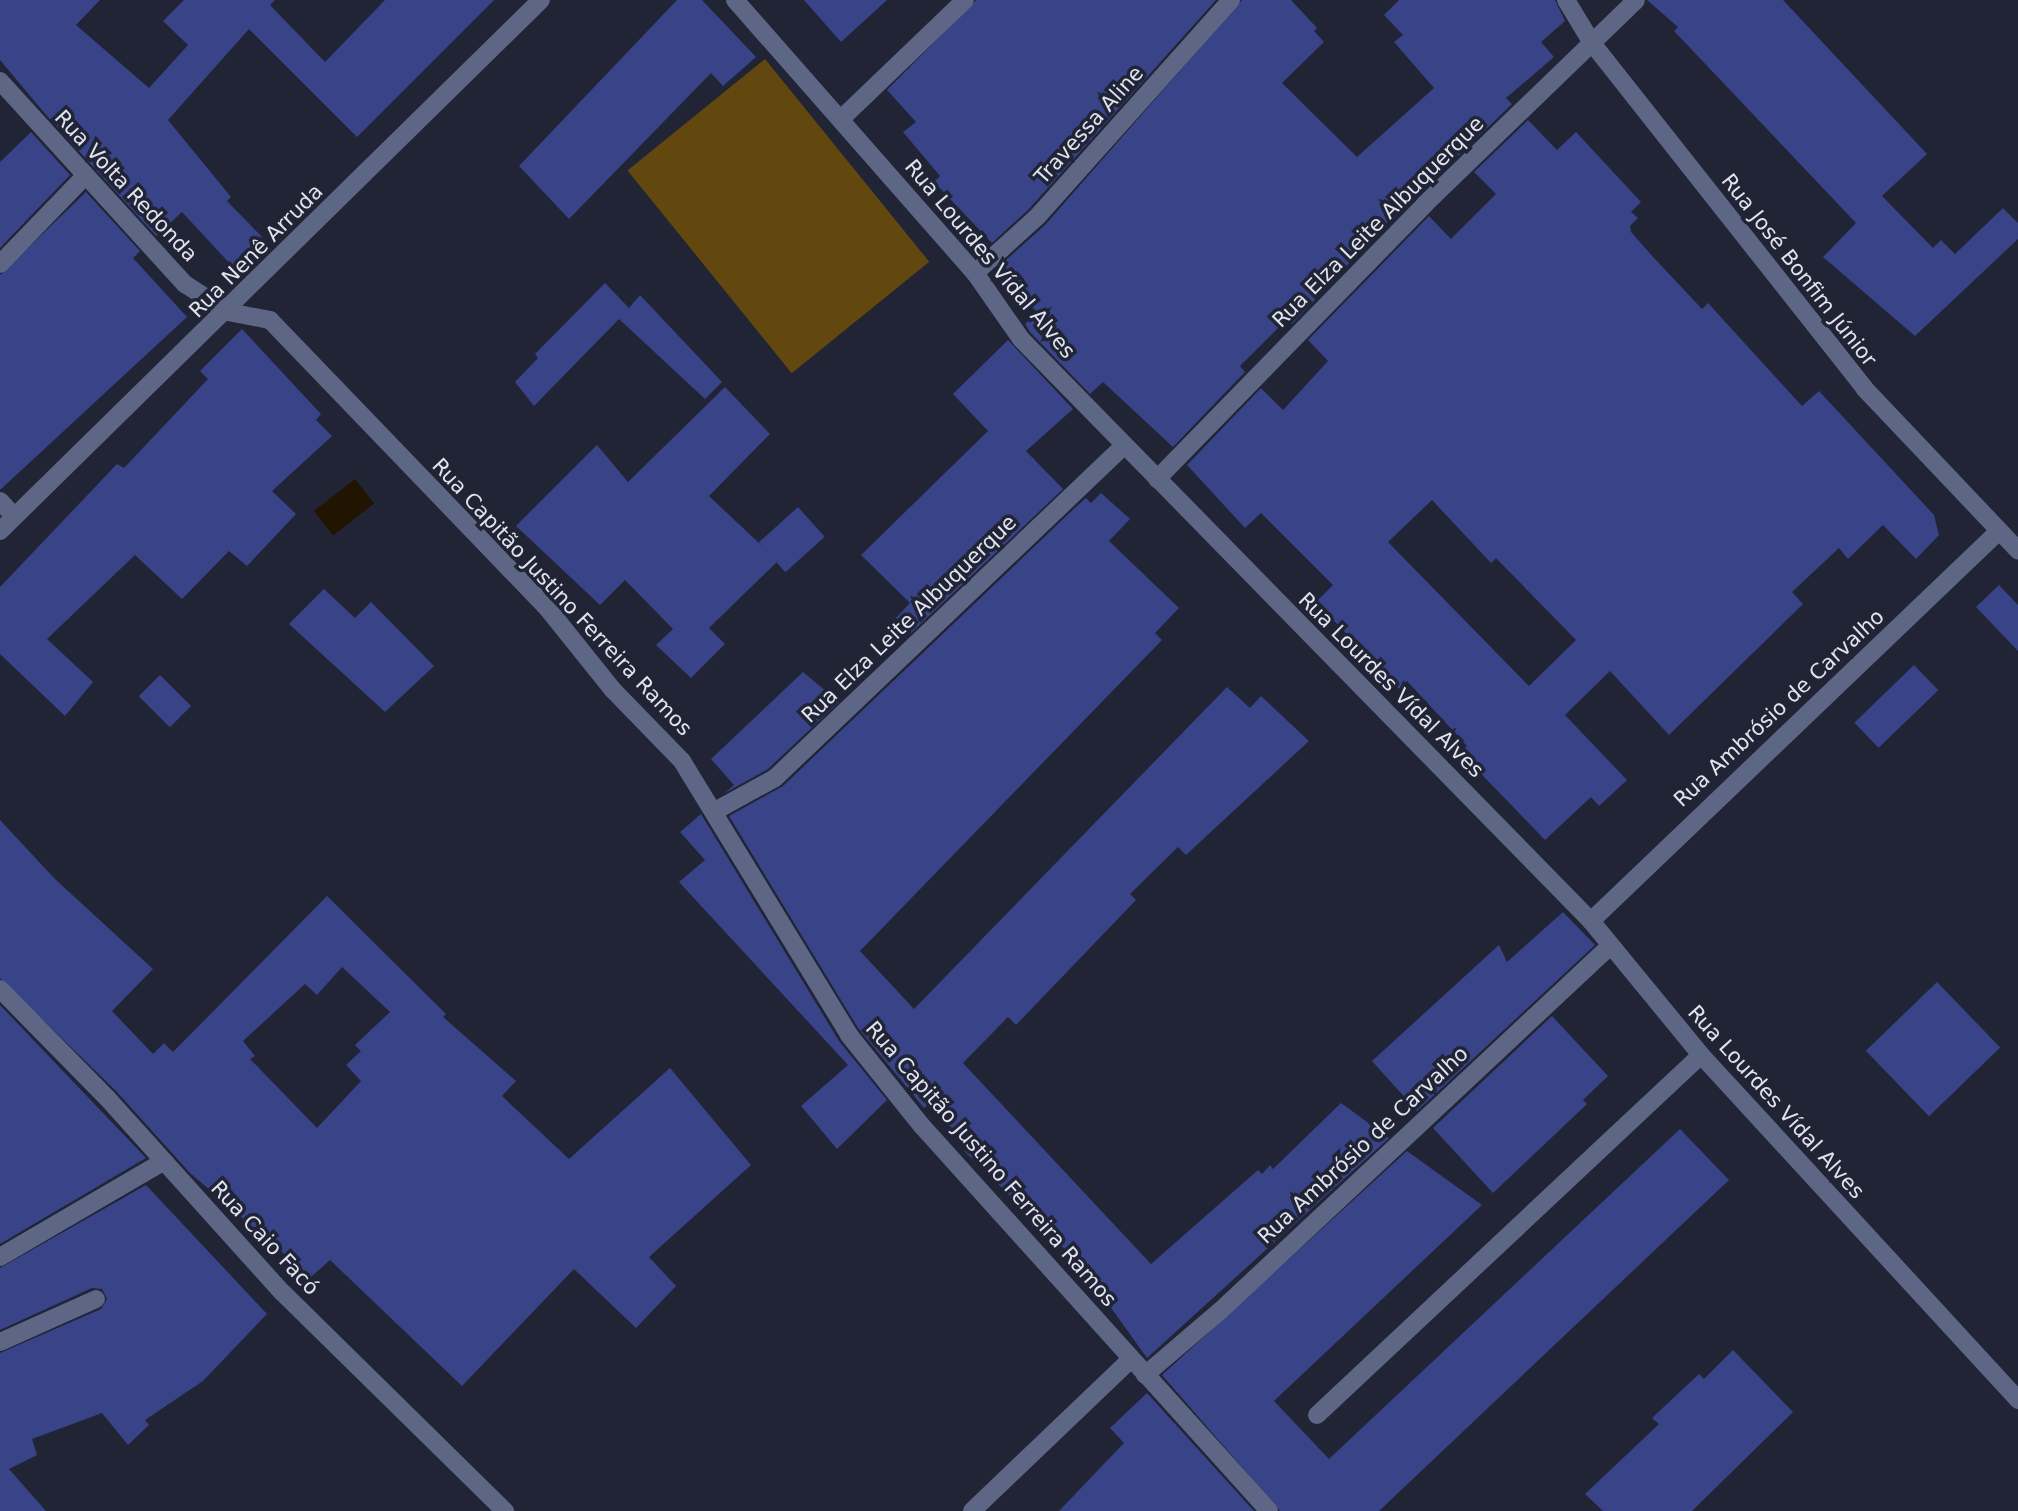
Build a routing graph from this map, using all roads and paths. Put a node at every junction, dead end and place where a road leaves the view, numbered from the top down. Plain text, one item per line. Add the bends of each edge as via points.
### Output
1 (541, 0) edge
2 (735, 0) edge
3 (965, 0) edge
4 (1231, 0) edge
5 (1566, 0) edge
6 (1636, 0) edge
7 (1592, 43) junction
8 (0, 81) edge
9 (842, 118) junction
10 (84, 177) junction
11 (0, 264) edge
12 (975, 273) junction
13 (228, 312) junction
14 (1124, 446) junction
15 (1157, 479) junction
16 (0, 501) edge
17 (14, 516) junction
18 (0, 531) edge
19 (1999, 531) junction
20 (2018, 550) edge
21 (715, 811) junction
22 (1591, 920) junction
23 (1610, 946) junction
24 (0, 989) edge
25 (1700, 1055) junction
26 (164, 1161) junction
27 (0, 1256) edge
28 (96, 1299) dead end
29 (0, 1342) edge
30 (1131, 1359) junction
31 (1145, 1375) junction
32 (2018, 1400) edge
33 (1317, 1415) dead end
34 (505, 1511) edge
35 (972, 1511) edge
36 (1269, 1511) edge

1 - 13 street, Rua Nenê Arruda
2 - 9 street, Rua Lourdes Vídal Alves
3 - 9 street
4 - 12 street, Travessa Aline via 1037,217
5 - 7 street, Rua José Bonfim Júnior
6 - 7 street, Rua Elza Leite Albuquerque
7 - 15 street, Rua Elza Leite Albuquerque via 1425,204
7 - 19 street, Rua José Bonfim Júnior via 1864,388
8 - 10 street, Rua Volta Redonda
9 - 12 street, Rua Lourdes Vídal Alves
10 - 11 street
10 - 13 street, Rua Volta Redonda via 185,284
12 - 14 street, Rua Lourdes Vídal Alves via 1021,339
13 - 17 street, Rua Nenê Arruda
13 - 21 street, Rua Capitão Justino Ferreira Ramos via 270,320 548,609 613,690 682,761
14 - 15 street, Rua Lourdes Vídal Alves
14 - 21 street, Rua Elza Leite Albuquerque via 775,778
15 - 22 street, Rua Lourdes Vídal Alves
16 - 17 street
17 - 18 street, Rua Nenê Arruda
19 - 20 street, Rua José Bonfim Júnior
19 - 22 street, Rua Ambrósio de Carvalho
21 - 30 street, Rua Capitão Justino Ferreira Ramos via 849,1035 922,1126
22 - 23 street, Rua Lourdes Vídal Alves
23 - 25 street, Rua Lourdes Vídal Alves
23 - 31 street, Rua Ambrósio de Carvalho via 1220,1311
24 - 26 street, Rua Caio Facó
25 - 32 street, Rua Lourdes Vídal Alves
25 - 33 street
26 - 27 street
26 - 34 street, Rua Caio Facó via 282,1292
28 - 29 street
30 - 31 street, Rua Capitão Justino Ferreira Ramos
30 - 35 street
31 - 36 street, Rua Capitão Justino Ferreira Ramos

